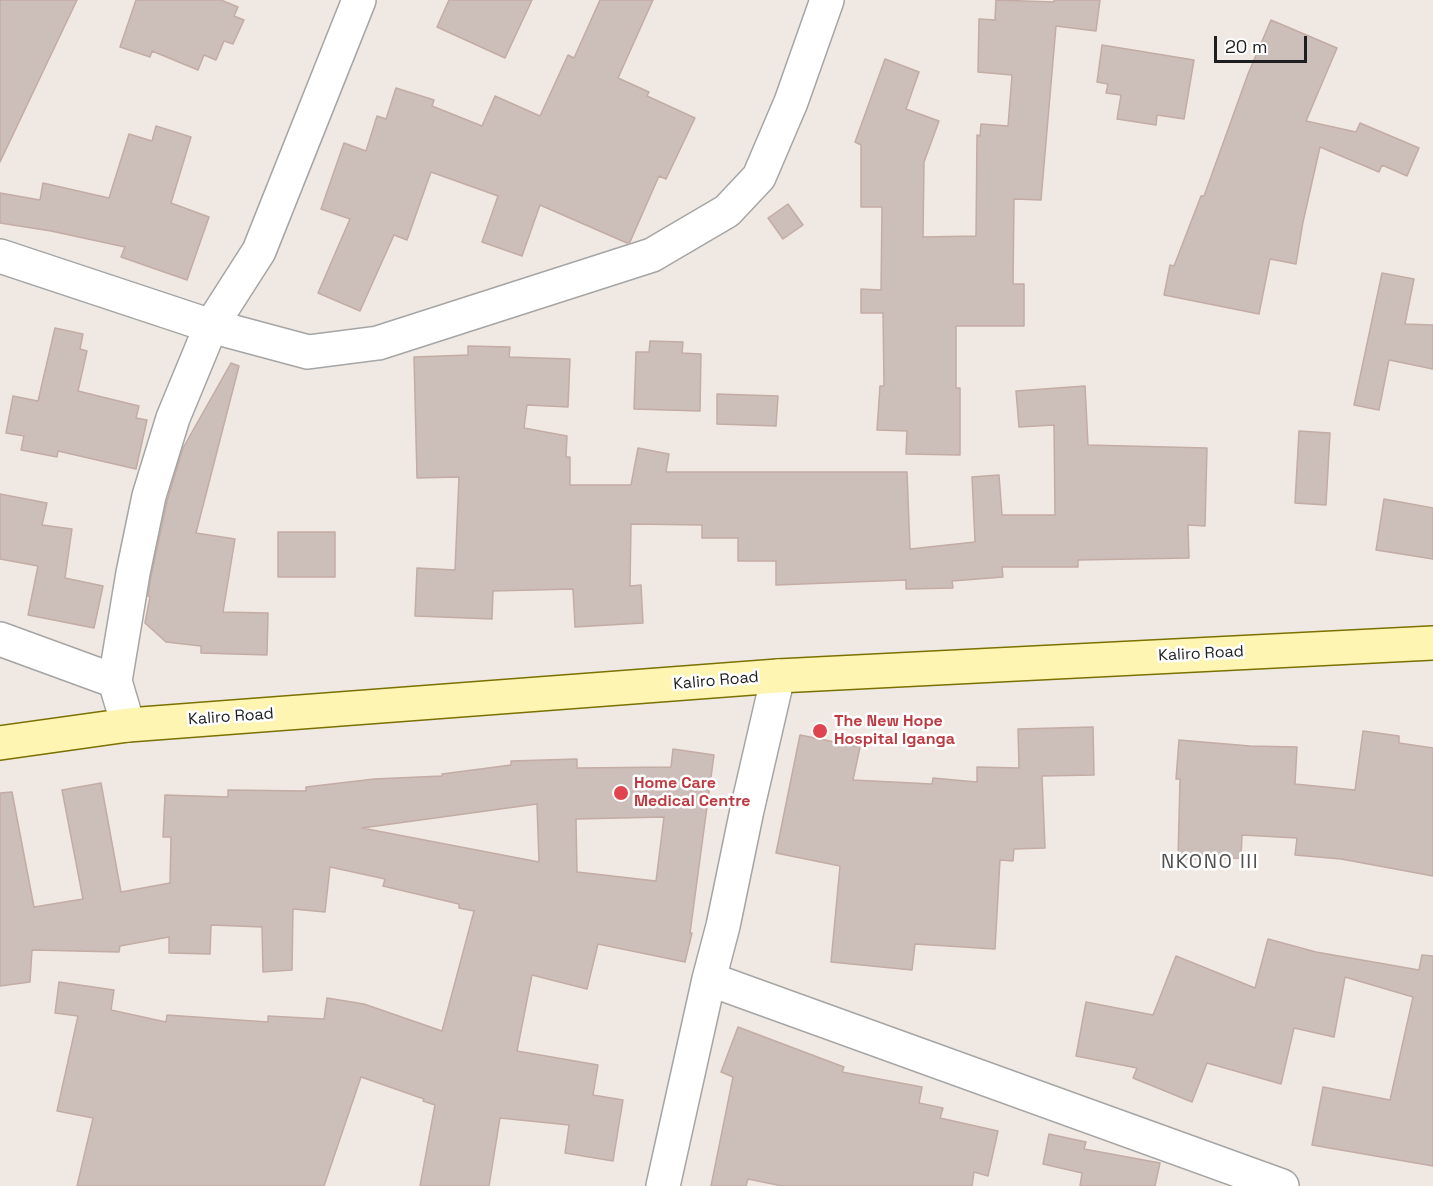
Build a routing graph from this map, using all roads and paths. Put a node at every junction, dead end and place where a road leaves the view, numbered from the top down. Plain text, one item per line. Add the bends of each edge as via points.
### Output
1 (359, 0) edge
2 (827, 0) edge
3 (0, 256) edge
4 (211, 326) junction
5 (0, 639) edge
6 (1433, 643) edge
7 (778, 676) junction
8 (115, 681) junction
9 (128, 725) junction
10 (0, 743) edge
11 (709, 979) junction
12 (663, 1186) edge
13 (1282, 1186) edge

1 - 4 street via 259,250
2 - 4 street via 759,177 727,211 652,255 378,343 308,352
3 - 4 street
4 - 8 street via 173,418 149,496
5 - 8 street
6 - 7 main road, Kaliro Road
7 - 9 main road, Kaliro Road
7 - 11 street
8 - 9 street
9 - 10 main road, Kaliro Road
11 - 12 street
11 - 13 street

